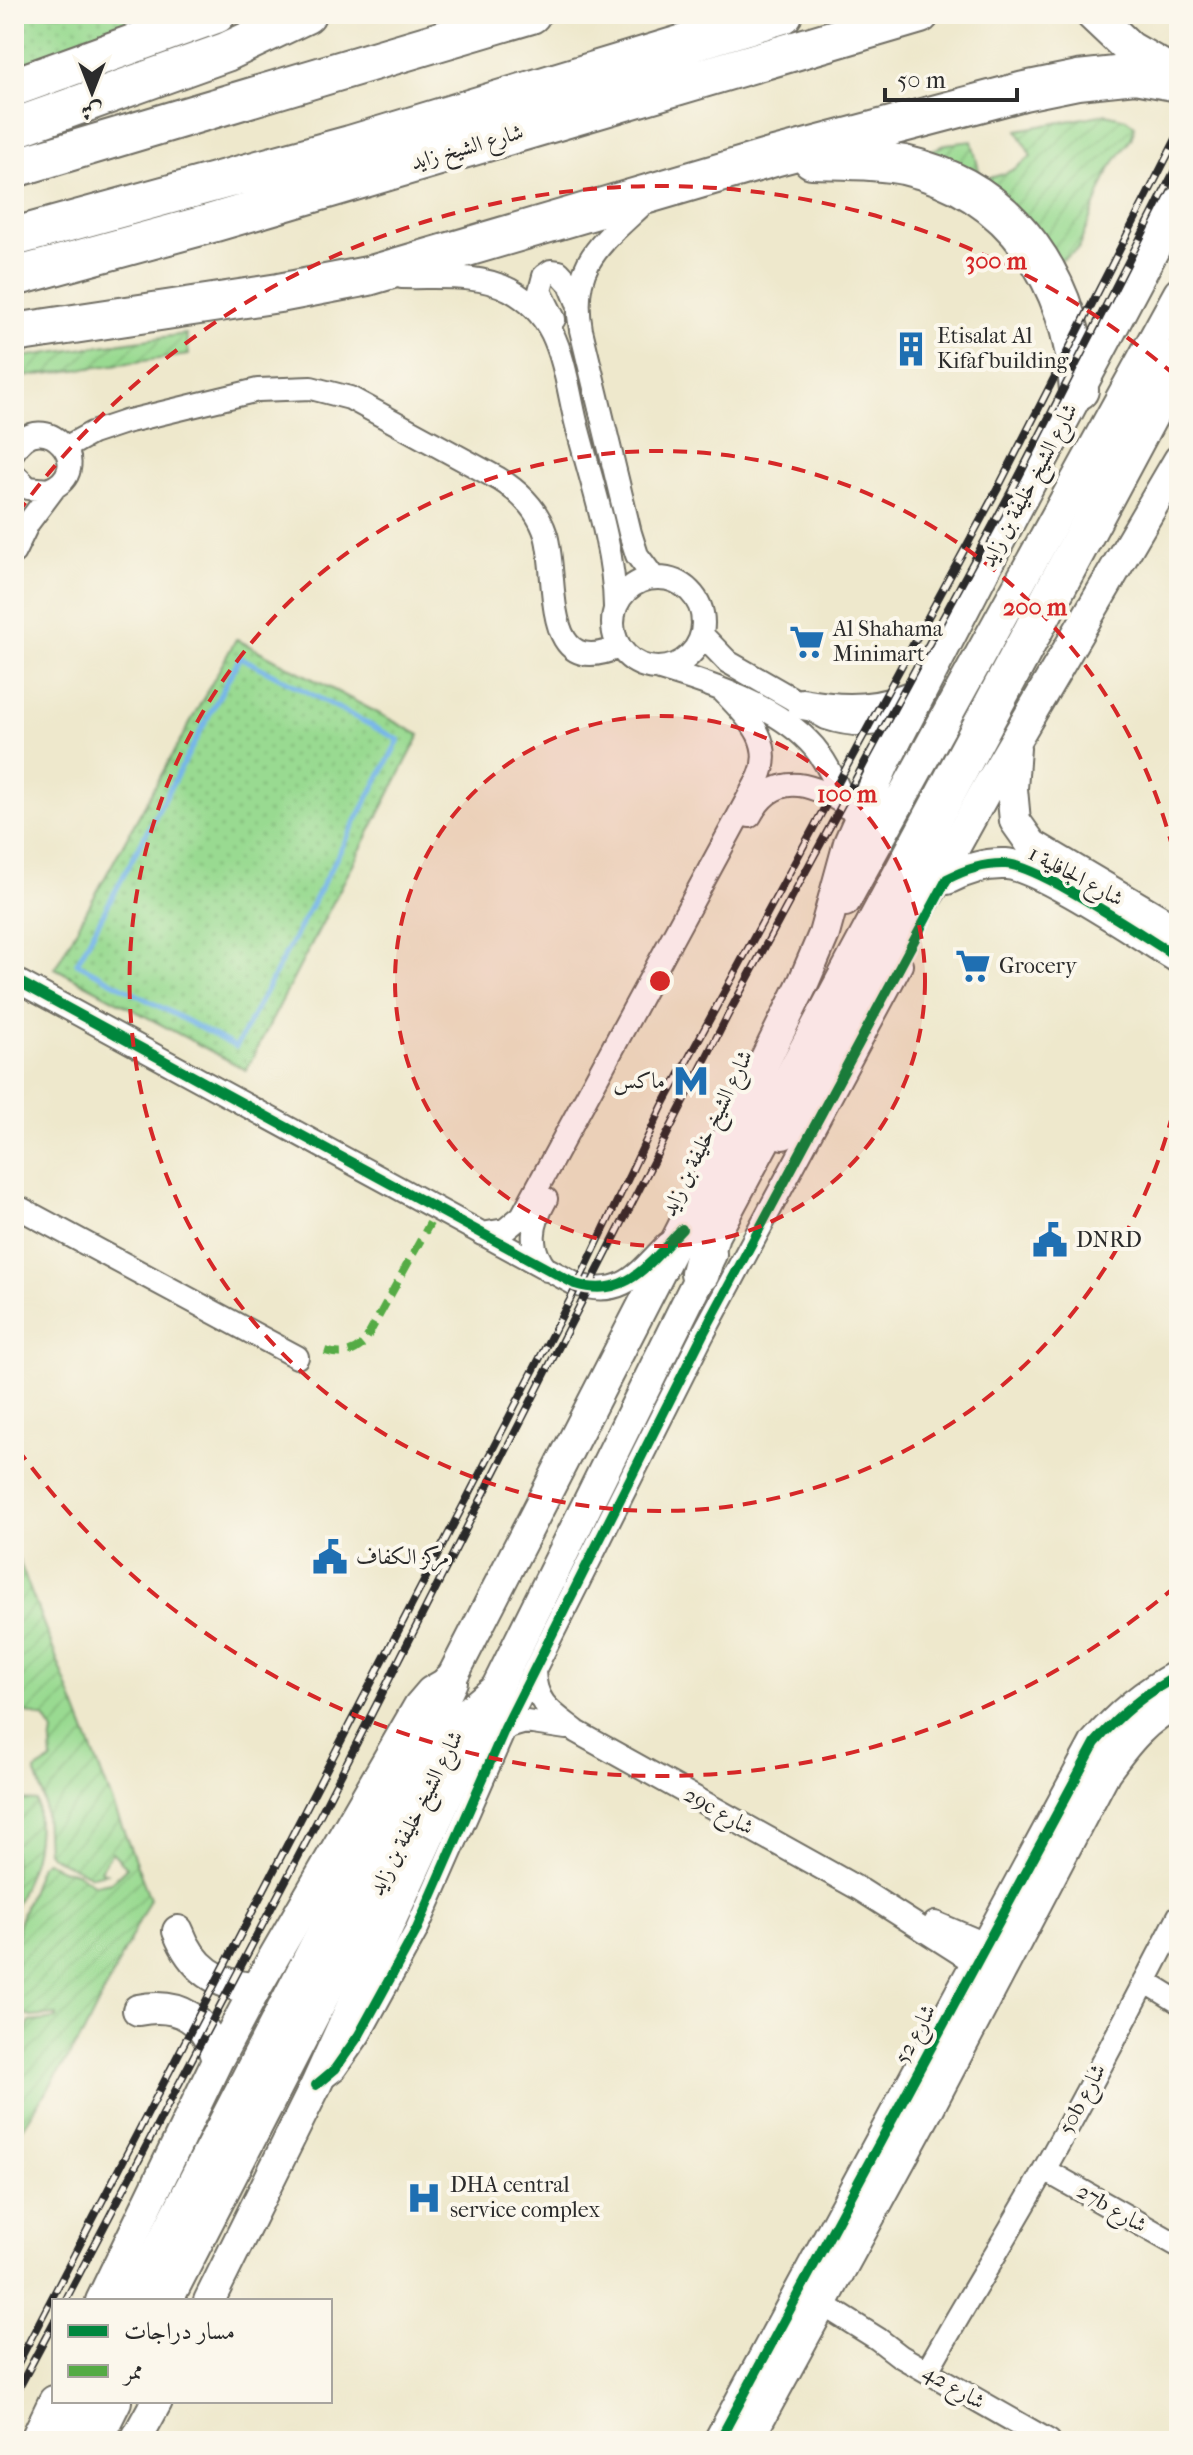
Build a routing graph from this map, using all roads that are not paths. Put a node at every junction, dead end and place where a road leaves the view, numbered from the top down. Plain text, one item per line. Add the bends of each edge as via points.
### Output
1 (216, 14) edge
2 (306, 14) edge
3 (460, 14) edge
4 (531, 14) edge
5 (726, 14) edge
6 (783, 14) edge
7 (920, 14) edge
8 (1093, 14) edge
9 (1179, 79) edge
10 (14, 87) edge
11 (14, 128) edge
12 (14, 141) edge
13 (774, 157) junction
14 (14, 168) edge
15 (652, 194) junction
16 (1179, 202) edge
17 (14, 218) edge
18 (14, 237) edge
19 (368, 276) junction
20 (14, 277) edge
21 (1179, 293) edge
22 (577, 301) junction
23 (14, 333) edge
24 (1168, 346) edge
25 (559, 350) junction
26 (1079, 390) junction
27 (16, 446) edge
28 (65, 448) junction
29 (1179, 460) edge
30 (21, 481) edge
31 (55, 487) junction
32 (28, 523) junction
33 (14, 552) edge
34 (654, 578) junction
35 (615, 607) junction
36 (702, 635) junction
37 (619, 647) junction
38 (660, 669) junction
39 (722, 690) junction
40 (916, 703) junction
41 (802, 704) joint
42 (1015, 743) junction
43 (989, 785) junction
44 (849, 818) junction
45 (947, 879) junction
46 (1179, 932) edge
47 (818, 950) junction
48 (1179, 958) edge
49 (14, 979) edge
50 (14, 1205) edge
51 (682, 1229) junction
52 (482, 1234) junction
53 (548, 1271) junction
54 (700, 1273) junction
55 (297, 1357) dead end
56 (534, 1671) junction
57 (1179, 1675) edge
58 (450, 1681) junction
59 (494, 1693) junction
60 (1179, 1702) edge
61 (505, 1728) junction
62 (577, 1732) junction
63 (1179, 1916) edge
64 (178, 1931) dead end
65 (336, 1937) junction
66 (991, 1959) junction
67 (1145, 1981) junction
68 (256, 1988) junction
69 (1179, 2002) edge
70 (138, 2010) dead end
71 (217, 2061) junction
72 (316, 2085) junction
73 (1045, 2170) junction
74 (1179, 2246) edge
75 (102, 2299) edge
76 (135, 2299) edge
77 (166, 2299) edge
78 (210, 2299) edge
79 (807, 2303) junction
80 (932, 2374) junction
81 (53, 2403) edge
82 (82, 2403) edge
83 (113, 2403) edge
84 (156, 2403) edge
85 (35, 2441) edge
86 (63, 2441) edge
87 (94, 2441) edge
88 (135, 2441) edge
89 (719, 2441) edge
90 (747, 2441) edge
91 (1049, 2441) edge

1 - 10 highway
2 - 11 highway via 226,52
3 - 12 highway
4 - 14 highway
5 - 17 highway
6 - 18 highway, شارع الشيخ زايد via 350,145
7 - 20 highway, شارع الشيخ زايد
8 - 9 main road via 1130,49
9 - 13 highway via 1135,74 1061,83
13 - 15 highway
13 - 26 highway via 904,165 961,186 998,212 1028,243 1060,297
15 - 19 highway
15 - 22 street via 590,259
16 - 26 main road, شارع الشيخ خليفة بن زايد
19 - 23 highway
19 - 25 street via 457,278 497,285 534,308
21 - 24 main road, شارع الشيخ خليفة بن زايد
22 - 25 street via 559,272 544,276 540,291 556,323
22 - 34 street via 630,533 637,555
24 - 47 main road, شارع الشيخ خليفة بن زايد
24 - 54 highway via 710,1234
25 - 35 street via 608,551
26 - 40 main road, شارع الشيخ خليفة بن زايد
27 - 28 street via 31,435 44,434
28 - 31 street via 69,467
28 - 37 street via 109,426 258,390 311,388 350,398 520,495 546,537 566,644 588,656
29 - 42 main road, شارع الشيخ خليفة بن زايد
30 - 31 street via 41,491
30 - 32 street via 31,505
31 - 32 street
32 - 33 street
34 - 35 street via 630,587
34 - 36 street via 688,588 700,603
35 - 37 street
36 - 38 street via 692,654
36 - 41 street via 728,662
37 - 38 street via 630,659
38 - 39 street
39 - 44 street via 802,735 825,762
39 - 52 street via 762,740 765,759 759,778 522,1216 505,1230
40 - 41 main road via 874,709
40 - 44 main road, شارع الشيخ خليفة بن زايد
42 - 43 main road, شارع الشيخ خليفة بن زايد
42 - 46 main road, شارع الجافلية 1 via 1012,803 1026,839
43 - 45 main road via 979,824
43 - 54 main road, شارع الشيخ خليفة بن زايد
44 - 47 main road, شارع الشيخ خليفة بن زايد
44 - 53 street via 825,792 794,784 769,792 756,805 537,1214 534,1248
45 - 48 main road, شارع الجافلية 1 via 980,866 1026,869
45 - 56 street via 703,1334
47 - 51 main road, شارع الشيخ خليفة بن زايد
49 - 52 street
50 - 55 street
51 - 53 street via 633,1277 610,1289 592,1289
51 - 58 main road, شارع الشيخ خليفة بن زايد
52 - 53 street
54 - 59 main road, شارع الشيخ خليفة بن زايد
56 - 61 street
56 - 62 street, 29c شارع via 539,1698
57 - 66 main road, شارع 52 via 1121,1714 1095,1743
58 - 65 main road, شارع الشيخ خليفة بن زايد
58 - 68 main road via 419,1706
59 - 65 main road, شارع الشيخ خليفة بن زايد via 460,1726
59 - 72 main road
60 - 66 main road, شارع 52 via 1130,1736
61 - 62 street, 29c شارع via 526,1722
61 - 72 street via 416,1931 359,2035
62 - 66 street, 29c شارع
63 - 67 street, 50b شارع
64 - 68 main road via 207,1974 230,1985
65 - 76 main road, شارع الشيخ خليفة بن زايد
65 - 77 main road, شارع الشيخ خليفة بن زايد
66 - 79 main road, شارع 52
67 - 69 street
67 - 73 street, 50b شارع
68 - 71 main road
70 - 71 main road via 165,2008 190,2016 213,2044
71 - 75 main road
72 - 78 main road
73 - 74 street, 27b شارع
73 - 80 street, 50b شارع via 964,2304
79 - 80 street, شارع 42 via 865,2342
79 - 89 main road, شارع 52
79 - 90 main road, شارع 52
80 - 91 street, شارع 42
81 - 85 main road
82 - 86 main road
83 - 87 main road
84 - 88 main road

